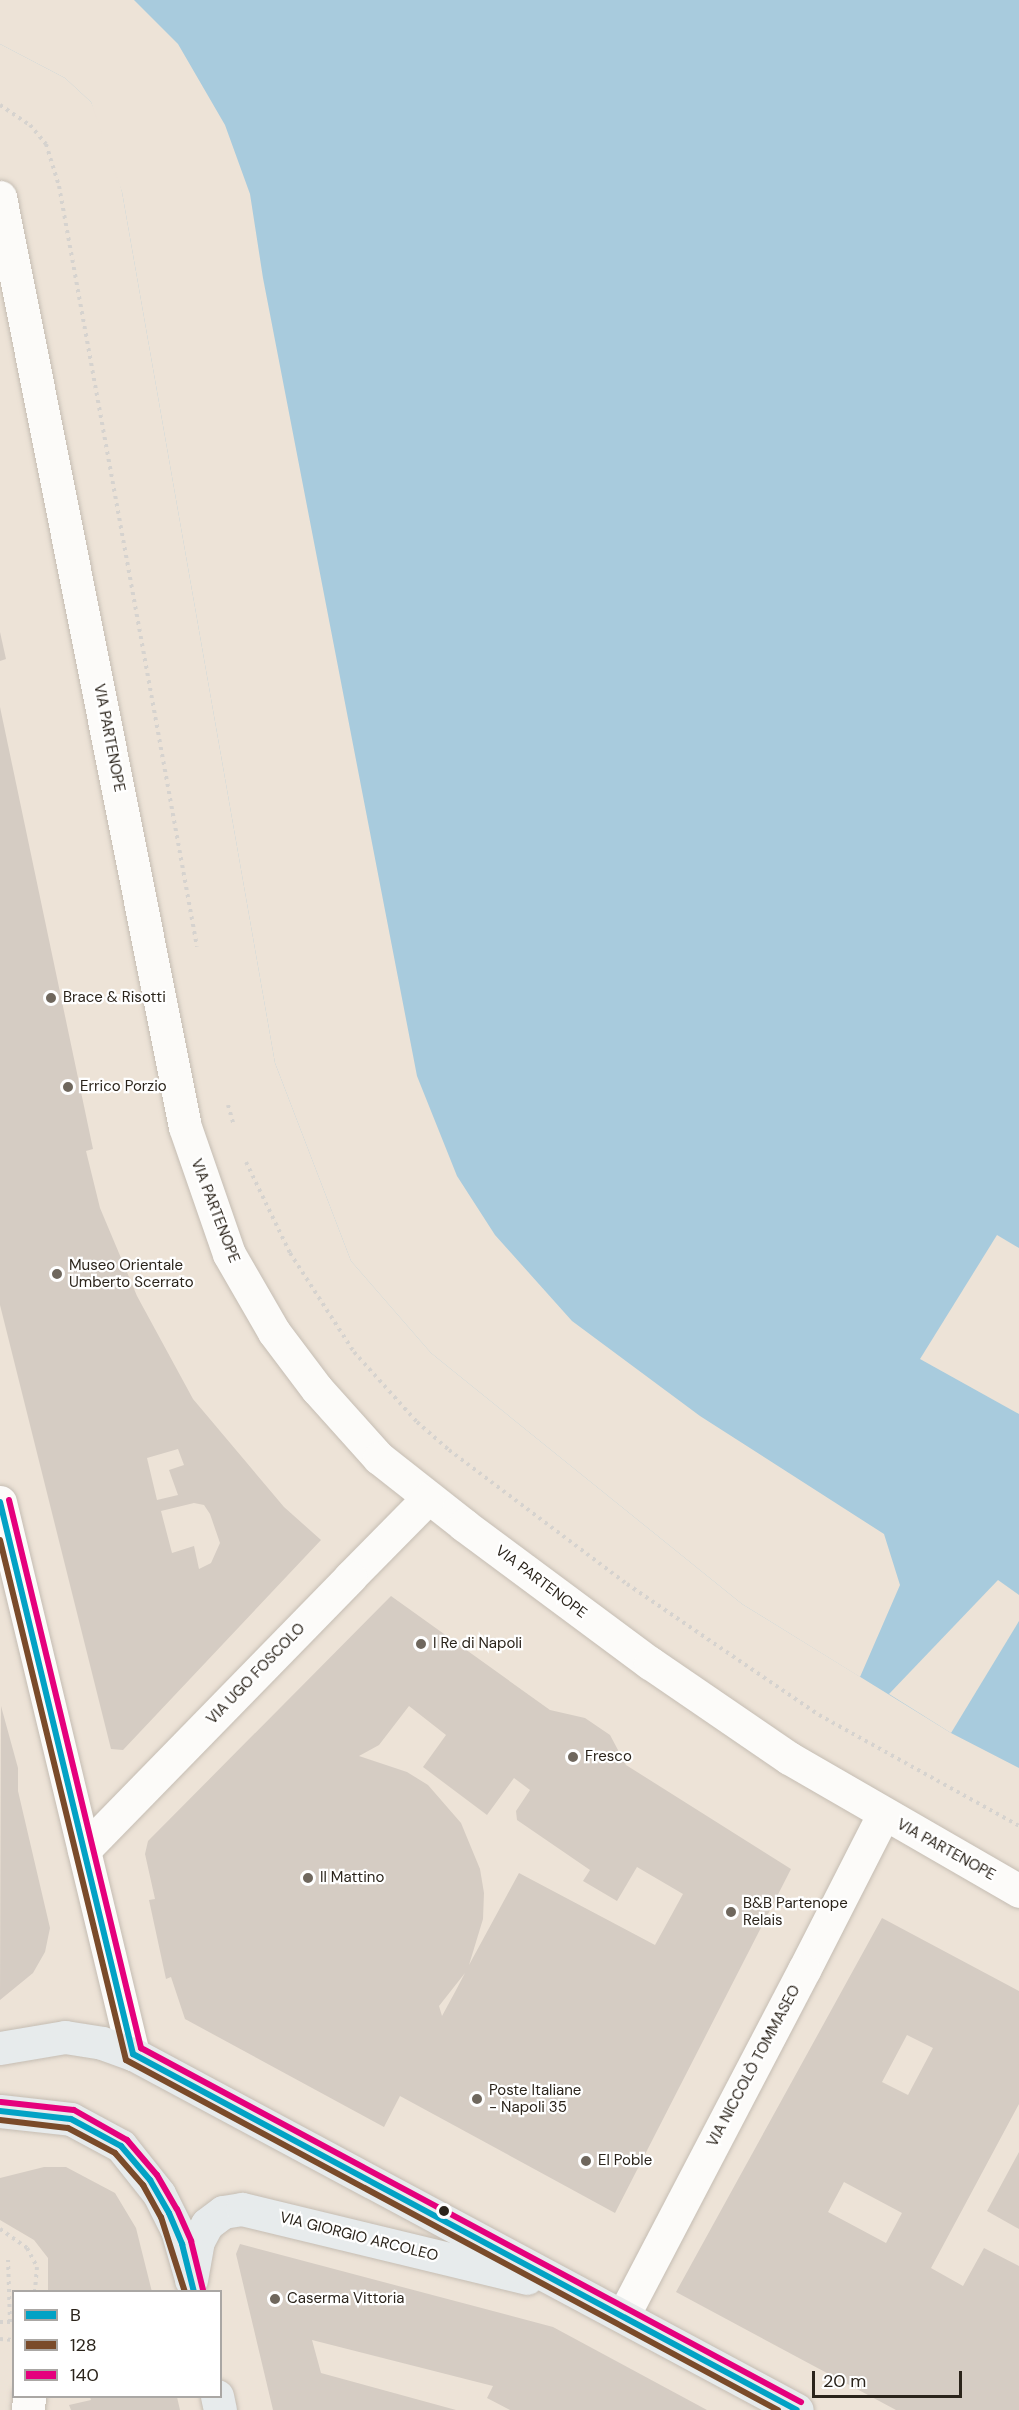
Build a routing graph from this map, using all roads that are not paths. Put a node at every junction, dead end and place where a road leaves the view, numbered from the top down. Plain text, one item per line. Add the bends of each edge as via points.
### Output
1 (0, 197) edge
2 (428, 1498) junction
3 (0, 1502) edge
4 (883, 1815) junction
5 (84, 1850) junction
6 (1019, 1891) edge
7 (0, 2048) edge
8 (133, 2054) junction
9 (0, 2111) edge
10 (192, 2286) edge
11 (572, 2289) junction
12 (623, 2316) junction
13 (797, 2410) edge

1 - 2 street, VIA PARTENOPE via 185,1127 201,1182 229,1254 274,1332 345,1422 379,1458
2 - 4 street, VIA PARTENOPE via 650,1664 789,1758
2 - 5 street, VIA UGO FOSCOLO
3 - 5 street
4 - 6 street, VIA PARTENOPE
4 - 12 street, VIA NICCOLÒ TOMMASEO
5 - 8 street
7 - 8 main road, VIA GIORGIO ARCOLEO via 65,2037 102,2043
8 - 11 main road, VIA GIORGIO ARCOLEO
9 - 10 main road via 71,2119 121,2146 159,2194 177,2230
10 - 11 main road, VIA GIORGIO ARCOLEO via 198,2241 207,2224 223,2212 242,2209
11 - 12 main road, VIA GIORGIO ARCOLEO
12 - 13 main road, VIA GIORGIO ARCOLEO

